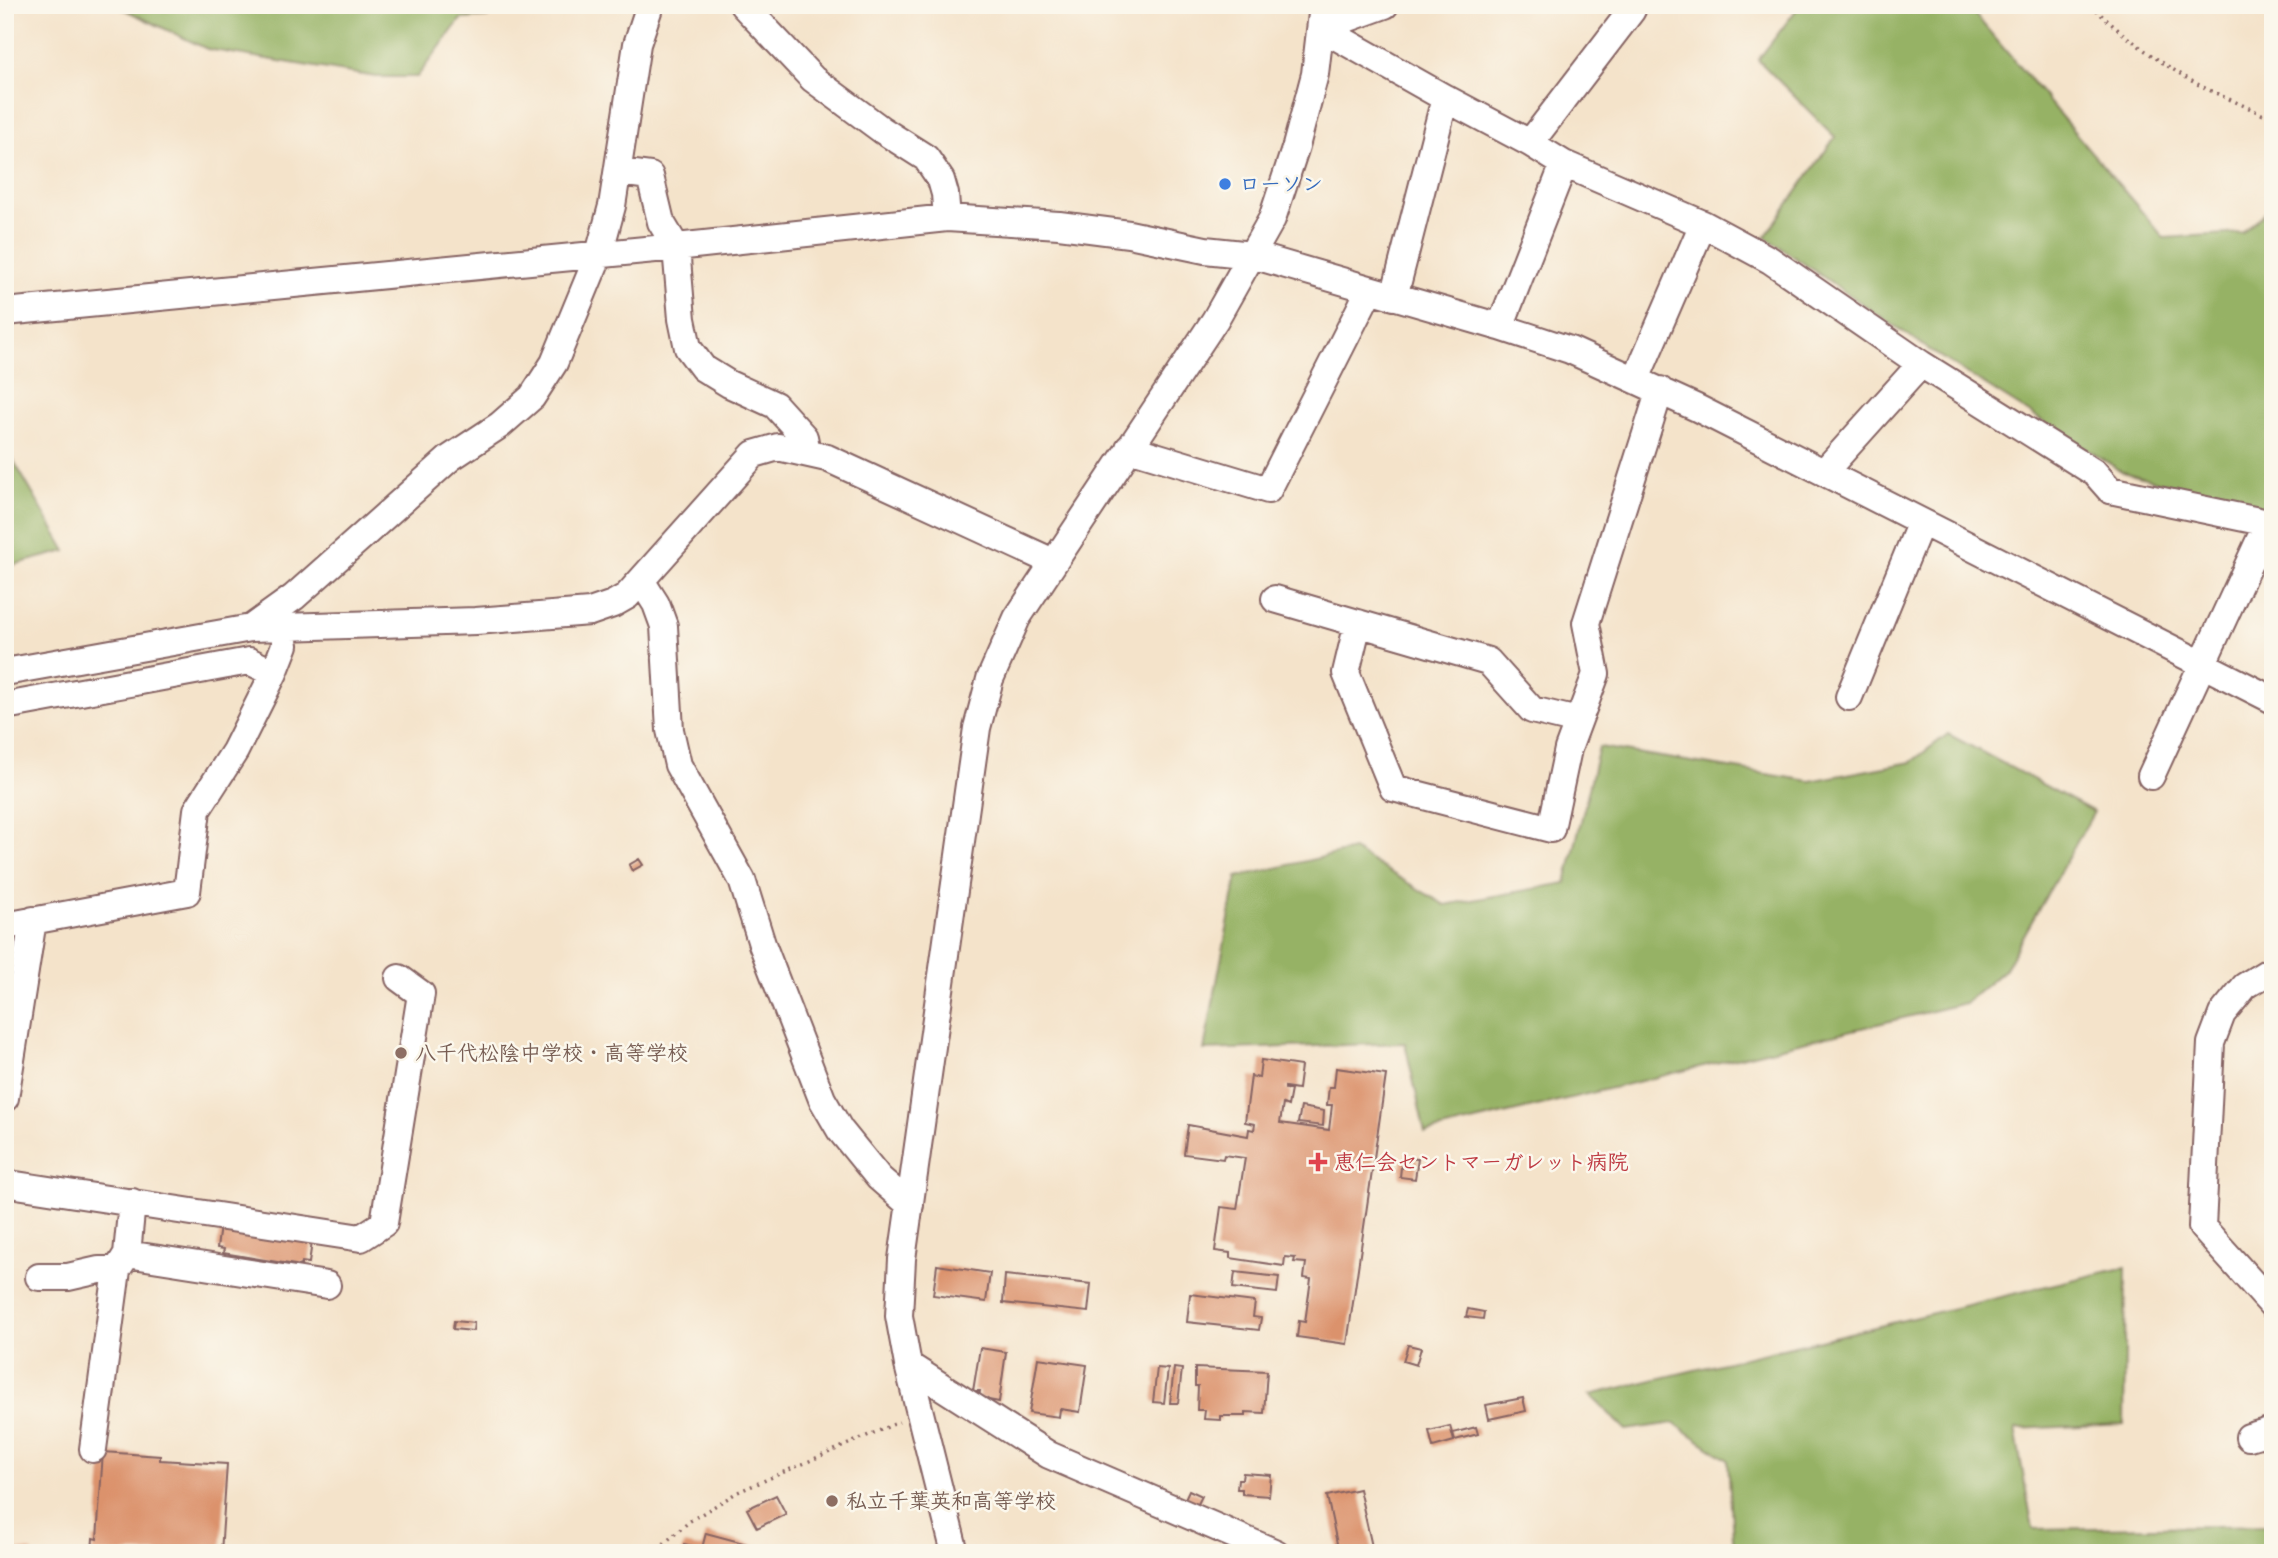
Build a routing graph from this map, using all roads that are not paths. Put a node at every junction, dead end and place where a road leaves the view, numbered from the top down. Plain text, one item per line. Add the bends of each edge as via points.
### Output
1 (650, 5) edge
2 (743, 5) edge
3 (1385, 5) edge
4 (1635, 13) edge
5 (1322, 17) edge
6 (1444, 98) junction
7 (1530, 143) junction
8 (1564, 164) junction
9 (619, 172) junction
10 (947, 218) junction
11 (1703, 224) junction
12 (676, 247) junction
13 (599, 254) junction
14 (1252, 256) junction
15 (1382, 294) junction
16 (5, 312) edge
17 (1500, 327) junction
18 (1921, 364) junction
19 (1648, 385) junction
20 (1129, 448) junction
21 (807, 452) junction
22 (1824, 472) junction
23 (1921, 522) junction
24 (2270, 524) edge
25 (1053, 562) junction
26 (642, 582) junction
27 (1275, 599) dead end
28 (1358, 623) junction
29 (251, 628) junction
30 (285, 645) dead end
31 (2204, 666) junction
32 (5, 672) edge
33 (274, 673) junction
34 (1849, 697) dead end
35 (2273, 700) edge
36 (5, 706) edge
37 (1578, 721) junction
38 (2151, 776) dead end
39 (33, 920) junction
40 (5, 926) edge
41 (2273, 969) edge
42 (399, 978) dead end
43 (10, 1031) edge
44 (5, 1098) edge
45 (5, 1181) edge
46 (132, 1202) junction
47 (910, 1205) junction
48 (122, 1262) junction
49 (39, 1277) dead end
50 (327, 1285) dead end
51 (2273, 1306) edge
52 (908, 1365) junction
53 (93, 1449) dead end
54 (955, 1553) edge
55 (1276, 1553) edge

1 - 9 street via 637,44
2 - 10 street via 813,79 926,158 946,194
3 - 5 street
4 - 7 street
5 - 6 street
5 - 14 street via 1315,74 1296,146 1272,219
6 - 7 street
6 - 15 street
7 - 8 street
8 - 11 street
8 - 17 street
9 - 12 street via 650,176 661,222
9 - 13 street
10 - 12 street
10 - 14 street via 1059,225
11 - 18 street via 1770,260
11 - 19 street
12 - 13 street
12 - 21 street via 688,348 703,368 775,405 804,437
13 - 16 street
13 - 29 street via 554,363 532,397 450,458 294,597
14 - 15 street
14 - 20 street
15 - 17 street
15 - 20 street via 1268,490
17 - 19 street via 1570,350
18 - 22 street
18 - 24 street via 2095,473 2110,490
19 - 22 street
19 - 37 street via 1586,623 1596,674
20 - 25 street
21 - 25 street
21 - 26 street via 778,447 754,454
22 - 23 street
23 - 31 street
23 - 34 street
24 - 31 street
25 - 47 street via 1017,618 990,679 977,728
26 - 29 street via 628,596 590,612 476,621
26 - 47 street via 664,626 670,730 678,765 742,880 822,1099 839,1130 879,1178
27 - 28 street
28 - 37 street via 1488,661 1532,710
28 - 37 street via 1346,673 1392,788 1550,829
29 - 32 street
30 - 33 street
31 - 35 street
31 - 38 street
33 - 36 street via 249,661
33 - 39 street via 235,751 197,810 187,892
39 - 40 street
39 - 43 street
41 - 51 street via 2245,986 2222,1014 2211,1042 2202,1227
42 - 46 street via 421,994 384,1223 361,1238
43 - 44 street
45 - 46 street
46 - 48 street
47 - 52 street via 899,1316
48 - 49 street via 68,1277
48 - 50 street
48 - 53 street
52 - 54 street
52 - 55 street via 1049,1455

